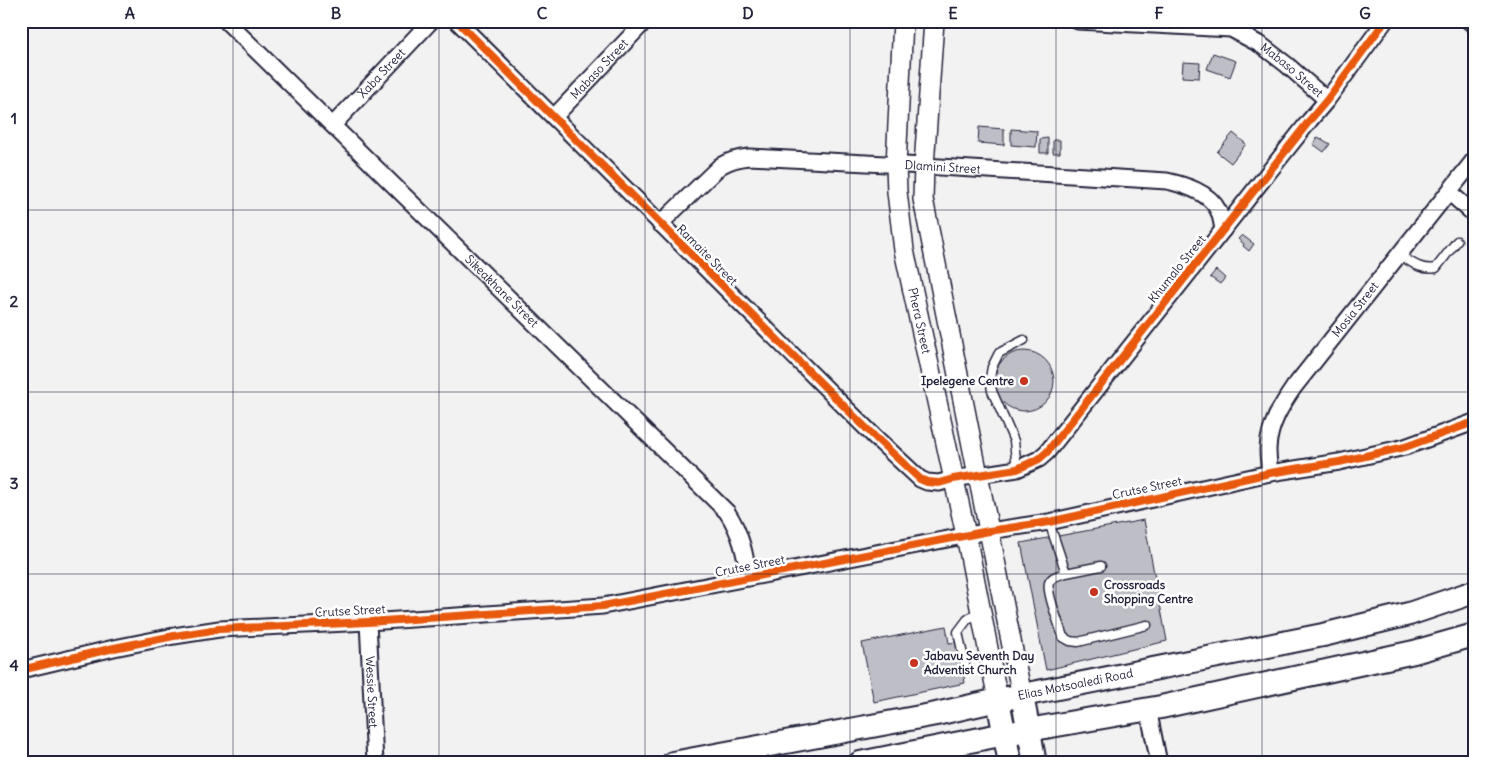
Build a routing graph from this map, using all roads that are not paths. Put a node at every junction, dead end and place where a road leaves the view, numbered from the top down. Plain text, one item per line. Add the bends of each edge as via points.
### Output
1 (226, 21) edge
2 (431, 21) edge
3 (457, 21) edge
4 (645, 21) edge
5 (903, 21) edge
6 (934, 21) edge
7 (1077, 21) edge
8 (1385, 21) edge
9 (1469, 21) edge
10 (1474, 25) edge
11 (1327, 100) junction
12 (554, 117) junction
13 (333, 126) junction
14 (1474, 160) edge
15 (896, 165) junction
16 (924, 166) junction
17 (1449, 192) junction
18 (1474, 214) edge
19 (660, 224) junction
20 (1223, 230) junction
21 (1457, 240) dead end
22 (1400, 255) junction
23 (1024, 340) dead end
24 (1474, 422) edge
25 (1017, 468) junction
26 (1270, 473) junction
27 (979, 474) junction
28 (953, 479) junction
29 (1049, 522) junction
30 (989, 531) junction
31 (966, 535) junction
32 (1101, 566) dead end
33 (1066, 574) junction
34 (749, 578) junction
35 (1474, 592) edge
36 (980, 610) junction
37 (368, 622) junction
38 (1147, 625) dead end
39 (1474, 635) edge
40 (966, 669) dead end
41 (21, 670) edge
42 (1022, 696) junction
43 (998, 700) junction
44 (1148, 709) junction
45 (936, 714) junction
46 (1028, 730) junction
47 (1004, 734) junction
48 (953, 751) edge
49 (375, 763) edge
50 (673, 763) edge
51 (860, 763) edge
52 (1010, 763) edge
53 (1035, 763) edge
54 (1159, 763) edge

1 - 13 street, Sikeakhane Street
2 - 13 street, Xaba Street
3 - 12 street, Ramaite Street
4 - 12 street, Mabaso Street
5 - 15 street, Phera Street
6 - 16 street
7 - 11 street, Mabaso Street via 1230,30 1261,45
8 - 11 street, Khumalo Street
9 - 10 street
11 - 20 street, Khumalo Street
12 - 19 street, Ramaite Street
13 - 34 street, Sikeakhane Street via 727,512 740,536
14 - 17 street, Mosia Street
15 - 16 street, Dlamini Street
15 - 19 street, Dlamini Street via 749,157 727,161
15 - 28 street, Phera Street via 904,250
16 - 20 street, Dlamini Street via 1167,181 1190,187 1208,198 1219,212
16 - 27 street via 924,198
17 - 18 street
17 - 22 street, Mosia Street
19 - 28 street, Ramaite Street via 920,479 939,484
20 - 25 street, Khumalo Street via 1047,452
21 - 22 lane via 1436,268 1421,268
22 - 26 street, Mosia Street via 1284,402 1270,439
23 - 25 lane via 999,352 990,378 992,391 1014,441
24 - 26 street, Crutse Street via 1405,447
25 - 27 street, Khumalo Street
26 - 29 street, Crutse Street
27 - 28 street, Khumalo Street
27 - 30 street
28 - 31 street, Phera Street
29 - 30 street, Crutse Street
29 - 33 lane
30 - 31 street, Crutse Street
30 - 42 street
31 - 34 street, Crutse Street
31 - 36 street, Phera Street
32 - 33 lane
33 - 38 lane via 1053,577 1049,583 1063,637 1078,642
34 - 37 street, Crutse Street via 603,606
35 - 42 main road, Elias Motsoaledi Road via 1409,614 1323,635
36 - 40 lane via 958,632
36 - 43 street, Phera Street
37 - 41 street, Crutse Street via 219,629 114,648
37 - 49 street, Wessie Street
39 - 44 main road via 1377,661
42 - 43 main road, Elias Motsoaledi Road
42 - 46 main road
43 - 45 main road, Elias Motsoaledi Road
43 - 47 main road, Phera Street
44 - 46 main road
44 - 54 street
45 - 48 main road
45 - 50 main road, Elias Motsoaledi Road
46 - 47 main road
46 - 53 main road
47 - 48 main road
47 - 52 main road, Phera Street
48 - 51 main road

